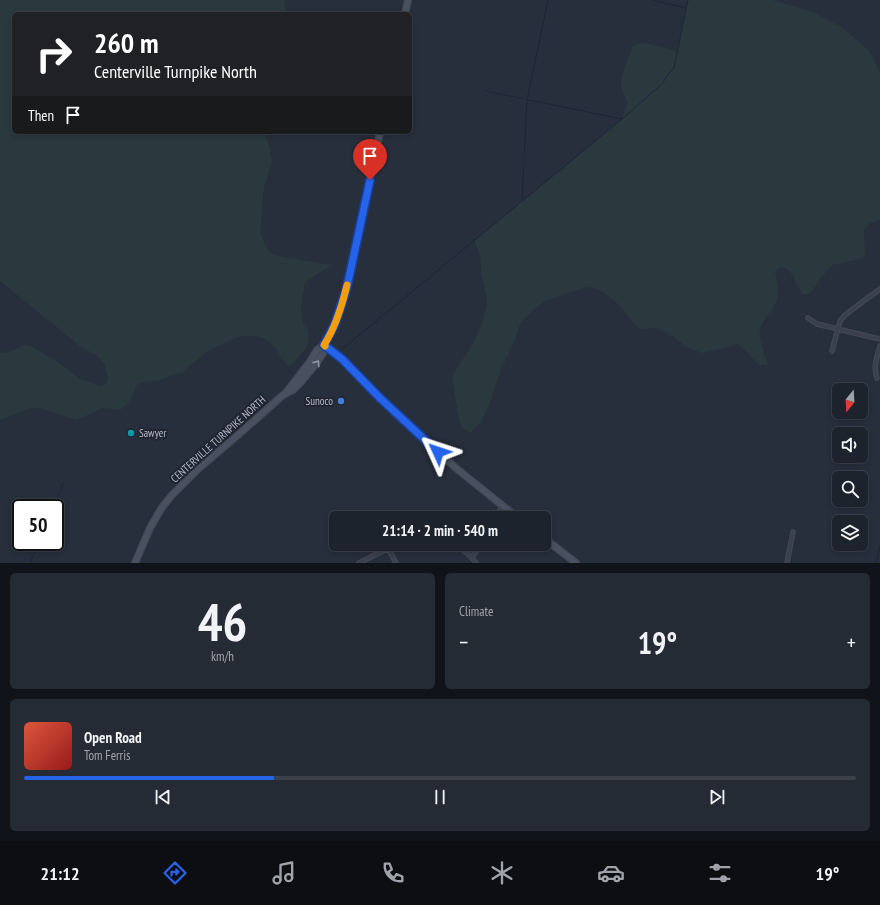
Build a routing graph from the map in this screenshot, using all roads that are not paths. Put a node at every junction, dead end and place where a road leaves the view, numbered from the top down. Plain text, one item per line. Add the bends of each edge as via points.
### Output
1 (408, 0) edge
2 (405, 12) edge
3 (380, 134) edge
4 (880, 289) edge
5 (808, 318) dead end
6 (838, 330) junction
7 (880, 339) edge
8 (324, 345) junction
9 (880, 346) edge
10 (832, 351) dead end
11 (877, 378) dead end
12 (503, 506) junction
13 (499, 511) edge
14 (509, 511) edge
15 (793, 532) dead end
16 (551, 543) edge
17 (382, 551) edge
18 (390, 551) edge
19 (465, 551) edge
20 (477, 551) edge
21 (472, 557) junction
22 (135, 563) edge
23 (359, 563) edge
24 (396, 563) edge
25 (476, 563) edge
26 (576, 563) edge
27 (787, 563) edge

1 - 2 main road
3 - 8 main road, CENTERVILLE TURNPIKE NORTH via 347,287 335,324
4 - 6 street via 845,315
5 - 6 street via 817,324
6 - 7 street
6 - 10 street
8 - 12 main road via 342,359 428,443
8 - 22 main road, CENTERVILLE TURNPIKE NORTH via 323,353 315,366 293,390 283,395 171,496 150,528
9 - 11 street via 875,371
12 - 13 street
12 - 14 main road
15 - 27 street
16 - 26 main road
17 - 23 street
18 - 24 street
19 - 21 street
20 - 21 street
21 - 25 street

